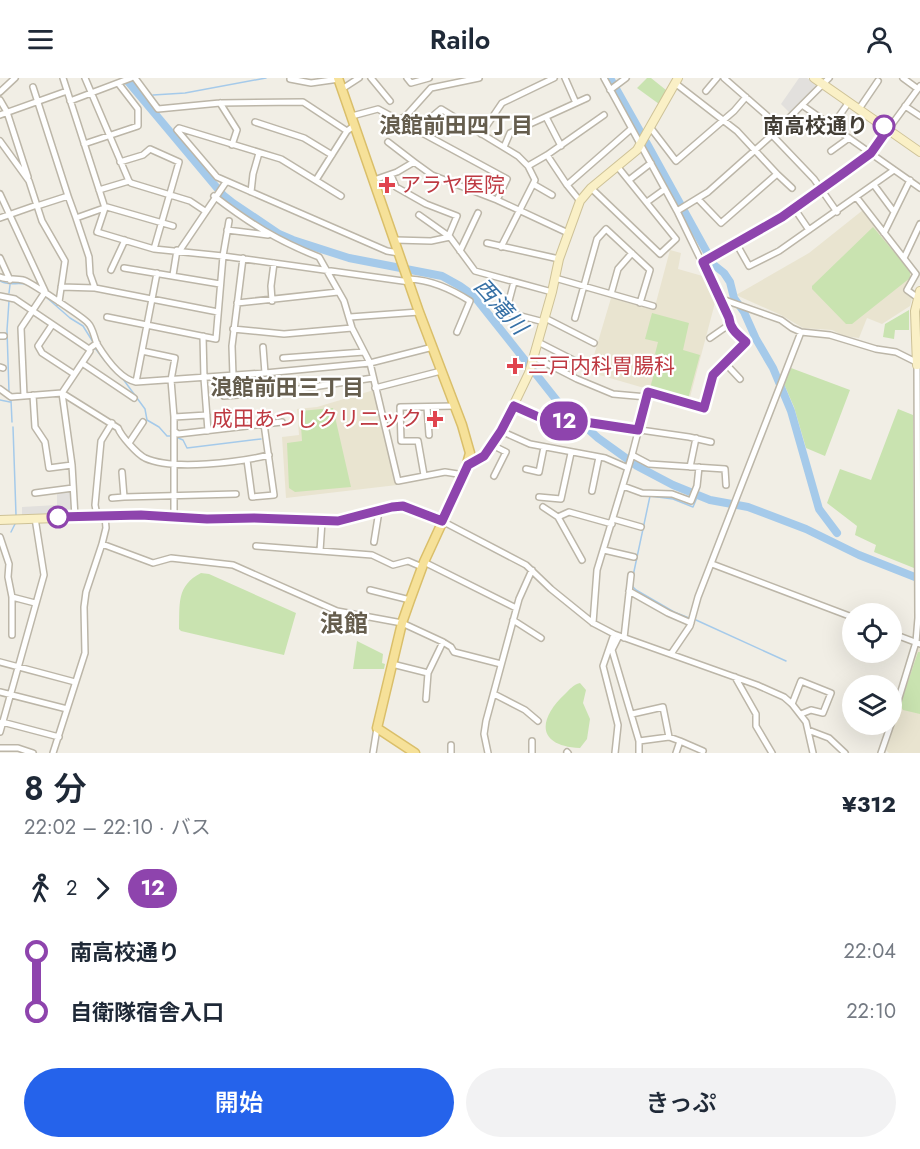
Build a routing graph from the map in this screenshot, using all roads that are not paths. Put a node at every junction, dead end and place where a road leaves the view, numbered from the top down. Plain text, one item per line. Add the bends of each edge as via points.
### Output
1 (15, 78) edge
2 (63, 78) edge
3 (85, 78) edge
4 (132, 78) edge
5 (359, 78) edge
6 (371, 78) edge
7 (407, 78) edge
8 (429, 78) edge
9 (448, 78) edge
10 (479, 78) edge
11 (536, 78) edge
12 (554, 78) edge
13 (565, 78) edge
14 (604, 78) edge
15 (626, 78) edge
16 (717, 78) edge
17 (724, 78) edge
18 (814, 78) edge
19 (903, 78) edge
20 (290, 79) edge
21 (339, 79) edge
22 (677, 81) edge
23 (825, 81) edge
24 (878, 81) dead end
25 (120, 82) junction
26 (450, 85) junction
27 (539, 86) junction
28 (33, 87) dead end
29 (919, 87) edge
30 (614, 88) junction
31 (342, 89) junction
32 (67, 91) junction
33 (706, 91) dead end
34 (0, 92) edge
35 (90, 93) junction
36 (746, 96) junction
37 (587, 98) dead end
38 (0, 100) edge
39 (38, 101) junction
40 (70, 101) junction
41 (390, 101) dead end
42 (849, 102) junction
43 (220, 103) junction
44 (576, 103) junction
45 (802, 105) junction
46 (905, 106) junction
47 (859, 109) junction
48 (7, 112) junction
49 (0, 115) edge
50 (604, 115) dead end
51 (920, 116) edge
52 (546, 117) junction
53 (398, 120) junction
54 (722, 121) junction
55 (255, 122) dead end
56 (351, 124) junction
57 (832, 126) junction
58 (650, 127) junction
59 (780, 127) junction
60 (632, 129) junction
61 (888, 129) junction
62 (416, 130) junction
63 (481, 134) junction
64 (772, 135) junction
65 (109, 137) junction
66 (849, 138) junction
67 (0, 141) edge
68 (388, 142) dead end
69 (84, 144) junction
70 (232, 145) junction
71 (640, 145) junction
72 (561, 146) junction
73 (504, 147) junction
74 (754, 150) junction
75 (831, 151) dead end
76 (920, 152) edge
77 (259, 153) junction
78 (871, 153) junction
79 (332, 155) junction
80 (547, 155) junction
81 (120, 162) junction
82 (414, 162) junction
83 (651, 163) junction
84 (528, 166) junction
85 (617, 166) junction
86 (894, 170) junction
87 (777, 174) junction
88 (391, 175) junction
89 (316, 180) junction
90 (374, 180) junction
91 (629, 180) junction
92 (910, 180) junction
93 (29, 181) junction
94 (129, 181) junction
95 (226, 182) junction
96 (534, 184) junction
97 (567, 185) junction
98 (874, 185) junction
99 (591, 188) junction
100 (792, 188) dead end
101 (920, 188) edge
102 (665, 189) junction
103 (822, 189) junction
104 (99, 190) junction
105 (251, 192) junction
106 (0, 194) edge
107 (215, 195) junction
108 (552, 195) dead end
109 (68, 196) junction
110 (170, 196) junction
111 (341, 196) dead end
112 (857, 198) junction
113 (698, 199) junction
114 (497, 200) junction
115 (580, 201) junction
116 (646, 202) junction
117 (37, 206) junction
118 (105, 208) junction
119 (794, 208) junction
120 (681, 209) junction
121 (205, 211) junction
122 (520, 211) junction
123 (837, 212) junction
124 (894, 212) junction
125 (478, 213) dead end
126 (9, 214) junction
127 (419, 215) dead end
128 (0, 218) edge
129 (76, 218) junction
130 (230, 221) dead end
131 (162, 222) junction
132 (920, 224) edge
133 (173, 226) dead end
134 (228, 230) junction
135 (809, 230) junction
136 (568, 232) junction
137 (884, 233) junction
138 (270, 235) junction
139 (449, 236) junction
140 (125, 240) junction
141 (395, 240) junction
142 (487, 243) dead end
143 (736, 243) junction
144 (501, 247) junction
145 (154, 249) junction
146 (178, 250) junction
147 (460, 251) junction
148 (399, 253) junction
149 (632, 253) junction
150 (223, 255) junction
151 (0, 258) edge
152 (243, 258) junction
153 (904, 258) junction
154 (559, 259) junction
155 (708, 259) junction
156 (274, 263) junction
157 (124, 268) dead end
158 (111, 270) dead end
159 (327, 270) junction
160 (157, 273) junction
161 (173, 275) junction
162 (0, 277) edge
163 (408, 278) junction
164 (555, 278) junction
165 (10, 280) junction
166 (514, 282) junction
167 (220, 284) junction
168 (584, 286) junction
169 (61, 287) junction
170 (95, 288) junction
171 (45, 292) junction
172 (338, 292) junction
173 (552, 292) junction
174 (611, 294) junction
175 (919, 295) edge
176 (0, 296) edge
177 (719, 298) junction
178 (152, 299) junction
179 (272, 301) junction
180 (59, 302) junction
181 (237, 303) junction
182 (640, 303) junction
183 (653, 306) dead end
184 (33, 312) junction
185 (218, 312) junction
186 (419, 312) junction
187 (107, 317) dead end
188 (350, 317) junction
189 (575, 318) dead end
190 (544, 320) junction
191 (730, 324) junction
192 (52, 325) junction
193 (147, 325) junction
194 (352, 328) junction
195 (234, 329) junction
196 (457, 332) dead end
197 (801, 332) junction
198 (203, 336) junction
199 (710, 338) dead end
200 (538, 342) junction
201 (97, 343) junction
202 (594, 343) dead end
203 (263, 347) dead end
204 (434, 347) junction
205 (89, 349) junction
206 (142, 351) junction
207 (364, 352) junction
208 (283, 358) dead end
209 (533, 360) junction
210 (82, 363) junction
211 (370, 363) junction
212 (725, 363) junction
213 (916, 363) junction
214 (587, 367) dead end
215 (441, 371) junction
216 (278, 372) junction
217 (74, 374) junction
218 (266, 374) junction
219 (222, 376) junction
220 (233, 376) junction
221 (204, 378) junction
222 (373, 378) junction
223 (740, 379) dead end
224 (171, 380) junction
225 (136, 382) junction
226 (375, 388) junction
227 (0, 389) edge
228 (279, 392) junction
229 (62, 393) junction
230 (33, 395) junction
231 (24, 396) junction
232 (647, 397) junction
233 (134, 398) dead end
234 (455, 406) junction
235 (514, 406) junction
236 (427, 407) junction
237 (207, 415) junction
238 (174, 417) junction
239 (143, 422) dead end
240 (282, 422) dead end
241 (112, 423) junction
242 (264, 424) junction
243 (638, 430) junction
244 (208, 431) junction
245 (501, 431) junction
246 (174, 434) junction
247 (429, 435) dead end
248 (696, 438) junction
249 (711, 442) dead end
250 (129, 443) junction
251 (492, 445) junction
252 (544, 447) junction
253 (572, 453) junction
254 (269, 455) junction
255 (632, 456) junction
256 (599, 457) junction
257 (247, 460) junction
258 (174, 464) junction
259 (72, 465) junction
260 (468, 465) junction
261 (628, 466) junction
262 (690, 467) junction
263 (699, 467) junction
264 (526, 469) dead end
265 (122, 472) dead end
266 (424, 475) junction
267 (464, 475) junction
268 (494, 476) dead end
269 (726, 485) dead end
270 (623, 486) junction
271 (73, 488) junction
272 (592, 491) dead end
273 (35, 493) dead end
274 (236, 495) dead end
275 (174, 496) junction
276 (919, 496) edge
277 (123, 497) junction
278 (539, 497) dead end
279 (112, 498) dead end
280 (543, 507) dead end
281 (379, 511) junction
282 (101, 516) junction
283 (75, 517) junction
284 (174, 517) junction
285 (558, 517) junction
286 (35, 518) junction
287 (0, 520) edge
288 (322, 521) junction
289 (442, 521) junction
290 (613, 522) junction
291 (641, 527) dead end
292 (0, 537) edge
293 (374, 542) dead end
294 (102, 544) junction
295 (256, 546) dead end
296 (604, 550) junction
297 (320, 551) junction
298 (634, 557) dead end
299 (582, 560) dead end
300 (712, 564) junction
301 (423, 565) junction
302 (532, 570) junction
303 (631, 574) dead end
304 (370, 590) dead end
305 (629, 591) junction
306 (12, 597) junction
307 (410, 600) junction
308 (36, 603) junction
309 (516, 608) junction
310 (842, 613) edge
311 (513, 620) junction
312 (402, 623) junction
313 (593, 623) junction
314 (691, 623) junction
315 (12, 636) dead end
316 (619, 636) junction
317 (902, 637) edge
318 (541, 638) dead end
319 (443, 642) junction
320 (918, 643) edge
321 (671, 654) junction
322 (0, 662) edge
323 (392, 664) junction
324 (501, 664) junction
325 (18, 667) junction
326 (428, 673) junction
327 (734, 677) junction
328 (75, 682) junction
329 (902, 691) edge
330 (0, 692) edge
331 (10, 694) junction
332 (494, 694) junction
333 (426, 699) dead end
334 (792, 704) junction
335 (67, 709) junction
336 (632, 714) junction
337 (801, 714) junction
338 (538, 721) dead end
339 (1, 722) edge
340 (377, 728) junction
341 (808, 730) junction
342 (0, 732) edge
343 (887, 735) edge
344 (59, 737) junction
345 (669, 737) junction
346 (532, 741) dead end
347 (639, 741) junction
348 (680, 741) junction
349 (451, 745) dead end
350 (0, 748) edge
351 (704, 751) dead end
352 (32, 753) edge
353 (53, 753) edge
354 (373, 753) edge
355 (415, 753) edge
356 (450, 753) edge
357 (488, 753) edge
358 (532, 753) edge
359 (615, 753) edge
360 (639, 753) edge
361 (676, 753) edge
362 (772, 753) edge
363 (813, 753) edge
364 (845, 753) edge
365 (881, 753) edge

1 - 34 street
2 - 32 street
3 - 35 street
4 - 25 street
4 - 43 street via 158,109
5 - 31 street
6 - 41 street
7 - 8 street via 411,83
9 - 26 street
10 - 26 street
11 - 27 street
12 - 27 street
13 - 44 street
14 - 30 street
15 - 30 street
16 - 33 street
17 - 36 street
18 - 23 street
19 - 29 street
20 - 21 street via 312,84
21 - 31 main road
22 - 54 street
22 - 58 street
23 - 42 street
23 - 45 street
24 - 47 street
25 - 35 street
25 - 65 street via 138,109 138,126
26 - 53 street via 431,88
27 - 63 street via 502,103
28 - 39 street
29 - 46 street
30 - 60 street
31 - 56 main road
32 - 39 street
32 - 40 street
35 - 40 street
35 - 65 street
36 - 54 street
36 - 59 street
37 - 44 street
38 - 48 street
39 - 48 street
39 - 109 street
40 - 69 street
42 - 47 street
42 - 57 street
43 - 56 street via 303,102
43 - 70 street via 237,130
44 - 52 street
45 - 57 street
45 - 59 street
46 - 51 street
46 - 61 street
47 - 61 street
48 - 49 street
48 - 93 street
50 - 72 street
52 - 72 street
52 - 73 street via 510,133
53 - 56 street via 378,109
53 - 62 street
54 - 58 street via 676,161
54 - 74 street
55 - 79 street via 304,138
56 - 79 street
56 - 90 main road
57 - 66 street
58 - 71 street
59 - 64 street
60 - 71 street
60 - 97 street
61 - 76 street
61 - 78 street
62 - 63 street via 441,109
62 - 114 street via 507,179
63 - 73 street
64 - 74 street
64 - 103 street
65 - 69 street
65 - 81 street
66 - 75 street
66 - 78 street
67 - 93 street
68 - 82 street
69 - 104 street
70 - 77 street
70 - 95 street via 177,130 211,172
71 - 83 street
71 - 85 street
72 - 80 street
73 - 84 street
74 - 87 street
74 - 113 street
77 - 89 street via 281,159
77 - 105 street
78 - 86 street
78 - 103 street
79 - 89 street
80 - 84 street
80 - 97 street
81 - 94 street
81 - 110 street via 150,149 179,162
82 - 88 street
82 - 114 street via 432,175
83 - 91 street
83 - 102 street
84 - 96 street
85 - 91 street
85 - 99 street
86 - 92 street
86 - 98 street
87 - 100 street
87 - 113 street via 721,223
88 - 90 street
88 - 139 street via 396,187 457,216
89 - 111 street
90 - 141 main road
91 - 116 street
92 - 101 street
92 - 124 street
93 - 117 street
94 - 104 street
94 - 110 street
95 - 105 street
95 - 107 street
96 - 108 street
96 - 122 street
97 - 115 street
98 - 112 street
98 - 124 street
99 - 115 street
99 - 116 street via 660,254 676,239
102 - 116 street
102 - 120 street
103 - 119 street
103 - 123 street
104 - 118 street
105 - 148 street
106 - 126 street
107 - 121 street
107 - 138 street via 246,222
109 - 117 street
109 - 129 street
110 - 121 street via 190,201
110 - 131 street
112 - 123 street
112 - 137 street
113 - 120 street
114 - 122 street
115 - 136 street
117 - 126 street
117 - 169 street via 65,261
118 - 129 street
118 - 131 street
118 - 140 street via 97,232
119 - 135 street
119 - 143 street
120 - 155 street
121 - 146 street
122 - 136 street
122 - 144 street
123 - 135 street
124 - 137 street
125 - 147 street
126 - 128 street
126 - 171 street
127 - 139 street
129 - 170 street
130 - 134 street
131 - 133 street
131 - 145 street
132 - 153 street
134 - 138 street
134 - 150 street
135 - 143 street via 749,266
136 - 154 street
137 - 153 street
138 - 159 street via 319,257
139 - 141 street via 431,241
139 - 147 street
140 - 145 street
140 - 158 street
141 - 148 main road
142 - 144 street
143 - 155 street
144 - 154 street
145 - 146 street
146 - 150 street
146 - 161 street
147 - 166 street via 476,271
148 - 163 main road
149 - 168 street via 606,229 597,239
149 - 174 street via 618,269
149 - 182 street via 650,270
150 - 152 street
150 - 167 street
151 - 165 street
152 - 156 street
152 - 181 street
153 - 175 street via 916,274 907,290
154 - 164 street
155 - 177 street
156 - 159 street
156 - 179 street
157 - 160 street
159 - 163 street
159 - 172 street
160 - 161 street
160 - 178 street
161 - 167 street
162 - 165 street
163 - 186 main road
163 - 196 street via 425,280 470,301
164 - 168 street
164 - 173 street
165 - 171 street via 24,280
166 - 173 street
166 - 190 street via 506,312
167 - 185 street
168 - 174 street
168 - 189 street
169 - 170 street
169 - 180 street
170 - 178 street
171 - 180 street
171 - 184 street
172 - 179 street
172 - 188 street
173 - 190 street
174 - 182 street
175 - 213 street via 915,316
176 - 184 street via 15,299
177 - 191 street
177 - 197 street via 781,320
178 - 185 street
178 - 193 street
179 - 181 street
180 - 201 street via 88,322
181 - 195 street
182 - 183 street
184 - 192 street
184 - 231 street via 21,328
185 - 198 street via 216,339
186 - 188 street
186 - 204 main road
187 - 193 street
188 - 194 street
190 - 200 street
190 - 202 street
191 - 199 street
191 - 212 street via 746,342
192 - 205 street
192 - 217 street via 38,346 42,353
193 - 198 street
193 - 206 street
194 - 195 street via 284,334
194 - 207 street
195 - 220 street
197 - 213 street via 823,333 876,350 896,352
197 - 300 street
198 - 221 street
200 - 209 street
200 - 214 street
201 - 205 street
201 - 225 street via 118,371
203 - 218 street
204 - 211 street
204 - 215 main road
205 - 210 street
206 - 224 street via 176,358
206 - 225 street
207 - 208 street
207 - 211 street
209 - 232 street via 613,394
209 - 235 street
210 - 217 street
210 - 233 street
211 - 216 street
211 - 222 street
212 - 223 street
212 - 232 street via 713,375 704,408 648,392
213 - 276 street
215 - 226 street
215 - 234 main road
216 - 218 street
216 - 228 street
217 - 229 street
218 - 220 street
219 - 220 street
219 - 221 street
219 - 228 street via 224,396
221 - 224 street
221 - 237 street
222 - 226 street
222 - 228 street
224 - 225 street
224 - 238 street
226 - 266 street via 398,481
227 - 231 street via 11,396
229 - 230 street
229 - 241 street
229 - 259 street
230 - 231 street
230 - 259 street via 35,427 45,442 49,468
232 - 243 street
234 - 236 street
234 - 260 main road via 470,453
235 - 243 street via 541,418
235 - 245 street
236 - 247 street
236 - 266 street via 400,407 401,441 418,441
237 - 238 street
237 - 244 street
238 - 246 street
239 - 250 street
240 - 242 street
241 - 250 street
241 - 282 street via 101,441 95,505
242 - 244 street
242 - 254 street
243 - 248 street
243 - 255 street
244 - 246 street
245 - 251 street
245 - 252 street
246 - 258 street
248 - 249 street
248 - 262 street
250 - 258 street via 145,458
251 - 260 street via 484,456
251 - 268 street via 506,452
252 - 253 street
252 - 264 street via 539,472
253 - 256 street
253 - 278 street via 561,499
254 - 257 street
254 - 257 street via 274,495 252,497
255 - 261 street
255 - 262 street via 649,464
256 - 261 street
256 - 272 street
257 - 258 street
258 - 275 street
259 - 271 street
260 - 267 main road
261 - 270 street
262 - 263 street
263 - 269 street via 725,469
263 - 270 street via 691,501
265 - 277 street
266 - 267 street
267 - 289 main road
270 - 290 street
271 - 273 street
271 - 283 street
274 - 275 street
275 - 277 street
275 - 284 street
276 - 320 street
277 - 279 street
280 - 285 street
281 - 288 street via 346,520
281 - 289 street via 403,506
281 - 293 street
282 - 283 street
282 - 284 street
282 - 294 street via 106,528
283 - 286 street
284 - 288 street
285 - 290 street via 569,512
285 - 299 street
286 - 287 street
286 - 308 street via 44,575
288 - 297 street
289 - 301 main road
289 - 302 street
290 - 291 street
290 - 296 street
292 - 306 street via 9,564
294 - 312 street via 153,563 171,558 233,565 337,611
294 - 328 street via 86,592 85,653
295 - 297 street
296 - 298 street
296 - 313 street via 597,570
297 - 301 street via 372,555 393,565 408,561
300 - 310 street
300 - 314 street
301 - 307 main road
301 - 309 street
302 - 309 street
302 - 313 street
303 - 305 street
304 - 307 street
305 - 314 street
305 - 316 street
306 - 308 street
306 - 315 street
307 - 312 main road
308 - 325 street
309 - 311 street
311 - 318 street
311 - 324 street
312 - 319 street
312 - 323 main road
313 - 316 street
314 - 321 street
316 - 321 street
316 - 336 street via 612,650
316 - 359 street via 603,666 618,725
317 - 320 street
319 - 324 street via 454,652
319 - 326 street
320 - 329 street
321 - 327 street
322 - 325 street
323 - 326 street
323 - 340 main road
324 - 332 street
325 - 328 street
325 - 331 street
326 - 333 street
327 - 334 street
327 - 362 street via 756,714 756,726
328 - 335 street
330 - 331 street
331 - 335 street
331 - 339 street
332 - 338 street
332 - 357 street via 484,734
334 - 337 street
334 - 337 street via 801,681 831,693 823,713 811,710
335 - 344 street
336 - 345 street via 663,707
336 - 347 street
337 - 341 street
339 - 342 street
339 - 344 street
340 - 354 street
340 - 355 main road
341 - 363 street
341 - 364 street via 829,738
343 - 365 street
344 - 353 street
345 - 347 street
345 - 348 street
346 - 358 street
347 - 360 street
348 - 351 street
348 - 361 street
349 - 356 street
350 - 352 street

